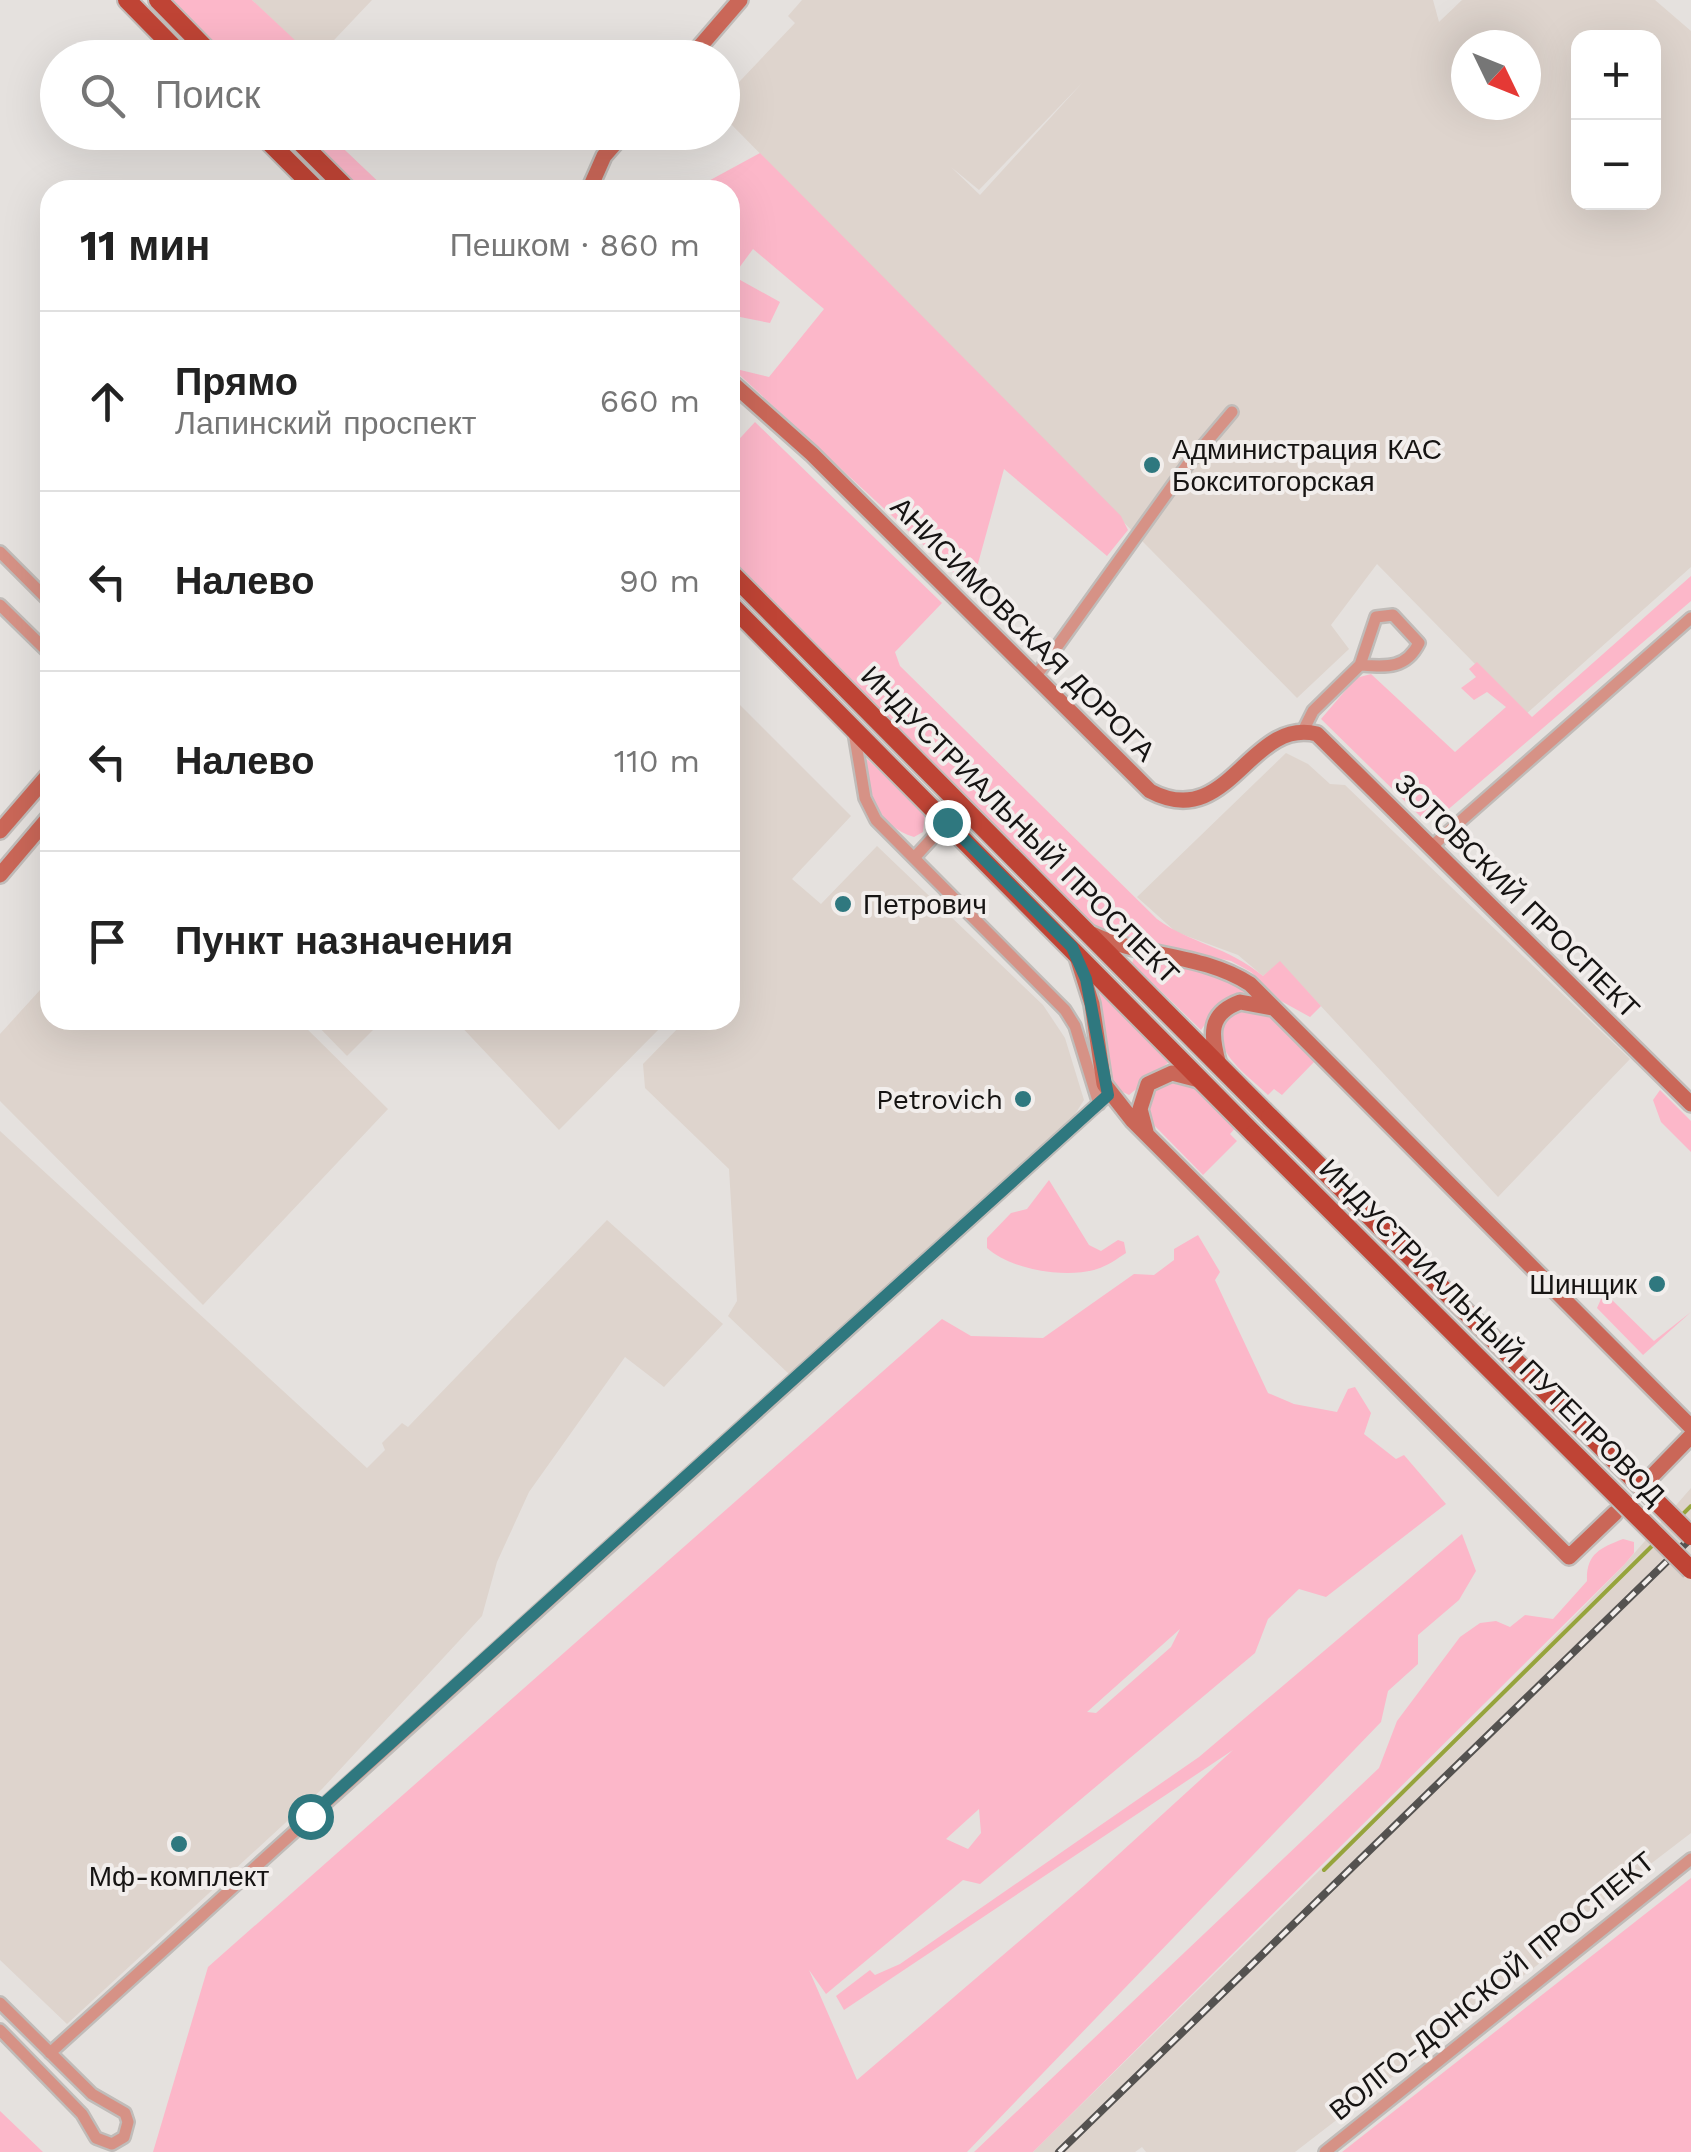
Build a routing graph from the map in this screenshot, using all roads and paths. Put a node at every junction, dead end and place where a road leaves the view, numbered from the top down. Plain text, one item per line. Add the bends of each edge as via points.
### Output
1 (127, 0) edge
2 (158, 0) edge
3 (740, 0) edge
4 (166, 40) edge
5 (198, 40) edge
6 (706, 40) edge
7 (277, 150) edge
8 (308, 150) edge
9 (613, 150) edge
10 (306, 180) edge
11 (338, 180) edge
12 (594, 180) edge
13 (740, 389) edge
14 (1232, 412) dead end
15 (0, 552) edge
16 (740, 582) edge
17 (40, 592) edge
18 (0, 605) edge
19 (740, 614) edge
20 (1691, 618) edge
21 (40, 644) edge
22 (1360, 665) junction
23 (1036, 676) junction
24 (853, 728) junction
25 (1303, 731) junction
26 (40, 784) edge
27 (947, 822) junction
28 (40, 828) edge
29 (0, 831) edge
30 (1430, 848) junction
31 (914, 858) junction
32 (0, 874) edge
33 (1088, 932) junction
34 (1072, 947) junction
35 (1278, 1011) junction
36 (1219, 1065) junction
37 (1203, 1082) junction
38 (1104, 1100) junction
39 (1691, 1104) edge
40 (1270, 1117) joint
41 (1254, 1134) joint
42 (1148, 1136) junction
43 (1691, 1427) edge
44 (1691, 1436) edge
45 (1651, 1477) dead end
46 (1615, 1513) dead end
47 (1691, 1536) edge
48 (1691, 1570) edge
49 (1691, 1859) edge
50 (0, 2004) edge
51 (0, 2030) edge
52 (50, 2052) junction
53 (1325, 2152) edge

1 - 4 main road
2 - 5 main road
3 - 6 street
7 - 10 main road
8 - 11 main road
9 - 12 street
13 - 23 street, АНИСИМОВСКАЯ ДОРОГА
14 - 23 street
15 - 17 street
16 - 33 main road, ИНДУСТРИАЛЬНЫЙ ПРОСПЕКТ
18 - 21 street
19 - 24 main road, ИНДУСТРИАЛЬНЫЙ ПРОСПЕКТ
20 - 30 street
22 - 22 street via 1400,664 1420,643 1394,615 1376,617
22 - 25 street via 1313,711
23 - 25 street, АНИСИМОВСКАЯ ДОРОГА via 1150,791 1175,801 1202,798 1278,738
24 - 27 main road, ИНДУСТРИАЛЬНЫЙ ПРОСПЕКТ
24 - 31 street via 869,809
25 - 30 street, ЗОТОВСКИЙ ПРОСПЕКТ via 1330,744
26 - 29 street
27 - 31 street
27 - 34 main road, ИНДУСТРИАЛЬНЫЙ ПРОСПЕКТ
28 - 32 street
30 - 39 street, ЗОТОВСКИЙ ПРОСПЕКТ
31 - 38 street via 1046,989 1075,1026
33 - 35 street via 1230,972
33 - 36 main road, ИНДУСТРИАЛЬНЫЙ ПРОСПЕКТ
34 - 37 main road, ИНДУСТРИАЛЬНЫЙ ПРОСПЕКТ
34 - 38 street via 1086,979
35 - 36 street via 1240,1002 1217,1015 1212,1028
35 - 43 street
36 - 40 main road, ИНДУСТРИАЛЬНЫЙ ПРОСПЕКТ
37 - 41 main road, ИНДУСТРИАЛЬНЫЙ ПРОСПЕКТ
37 - 42 street via 1172,1073 1148,1084 1140,1110
38 - 42 street
38 - 52 street
40 - 47 main road, ИНДУСТРИАЛЬНЫЙ ПУТЕПРОВОД, bridge
41 - 48 main road, ИНДУСТРИАЛЬНЫЙ ПУТЕПРОВОД, bridge
42 - 46 street via 1569,1558
44 - 45 street
49 - 53 street, ВОЛГО-ДОНСКОЙ ПРОСПЕКТ
50 - 52 street
51 - 52 street via 82,2114 96,2138 112,2144 124,2137 125,2113 98,2099

